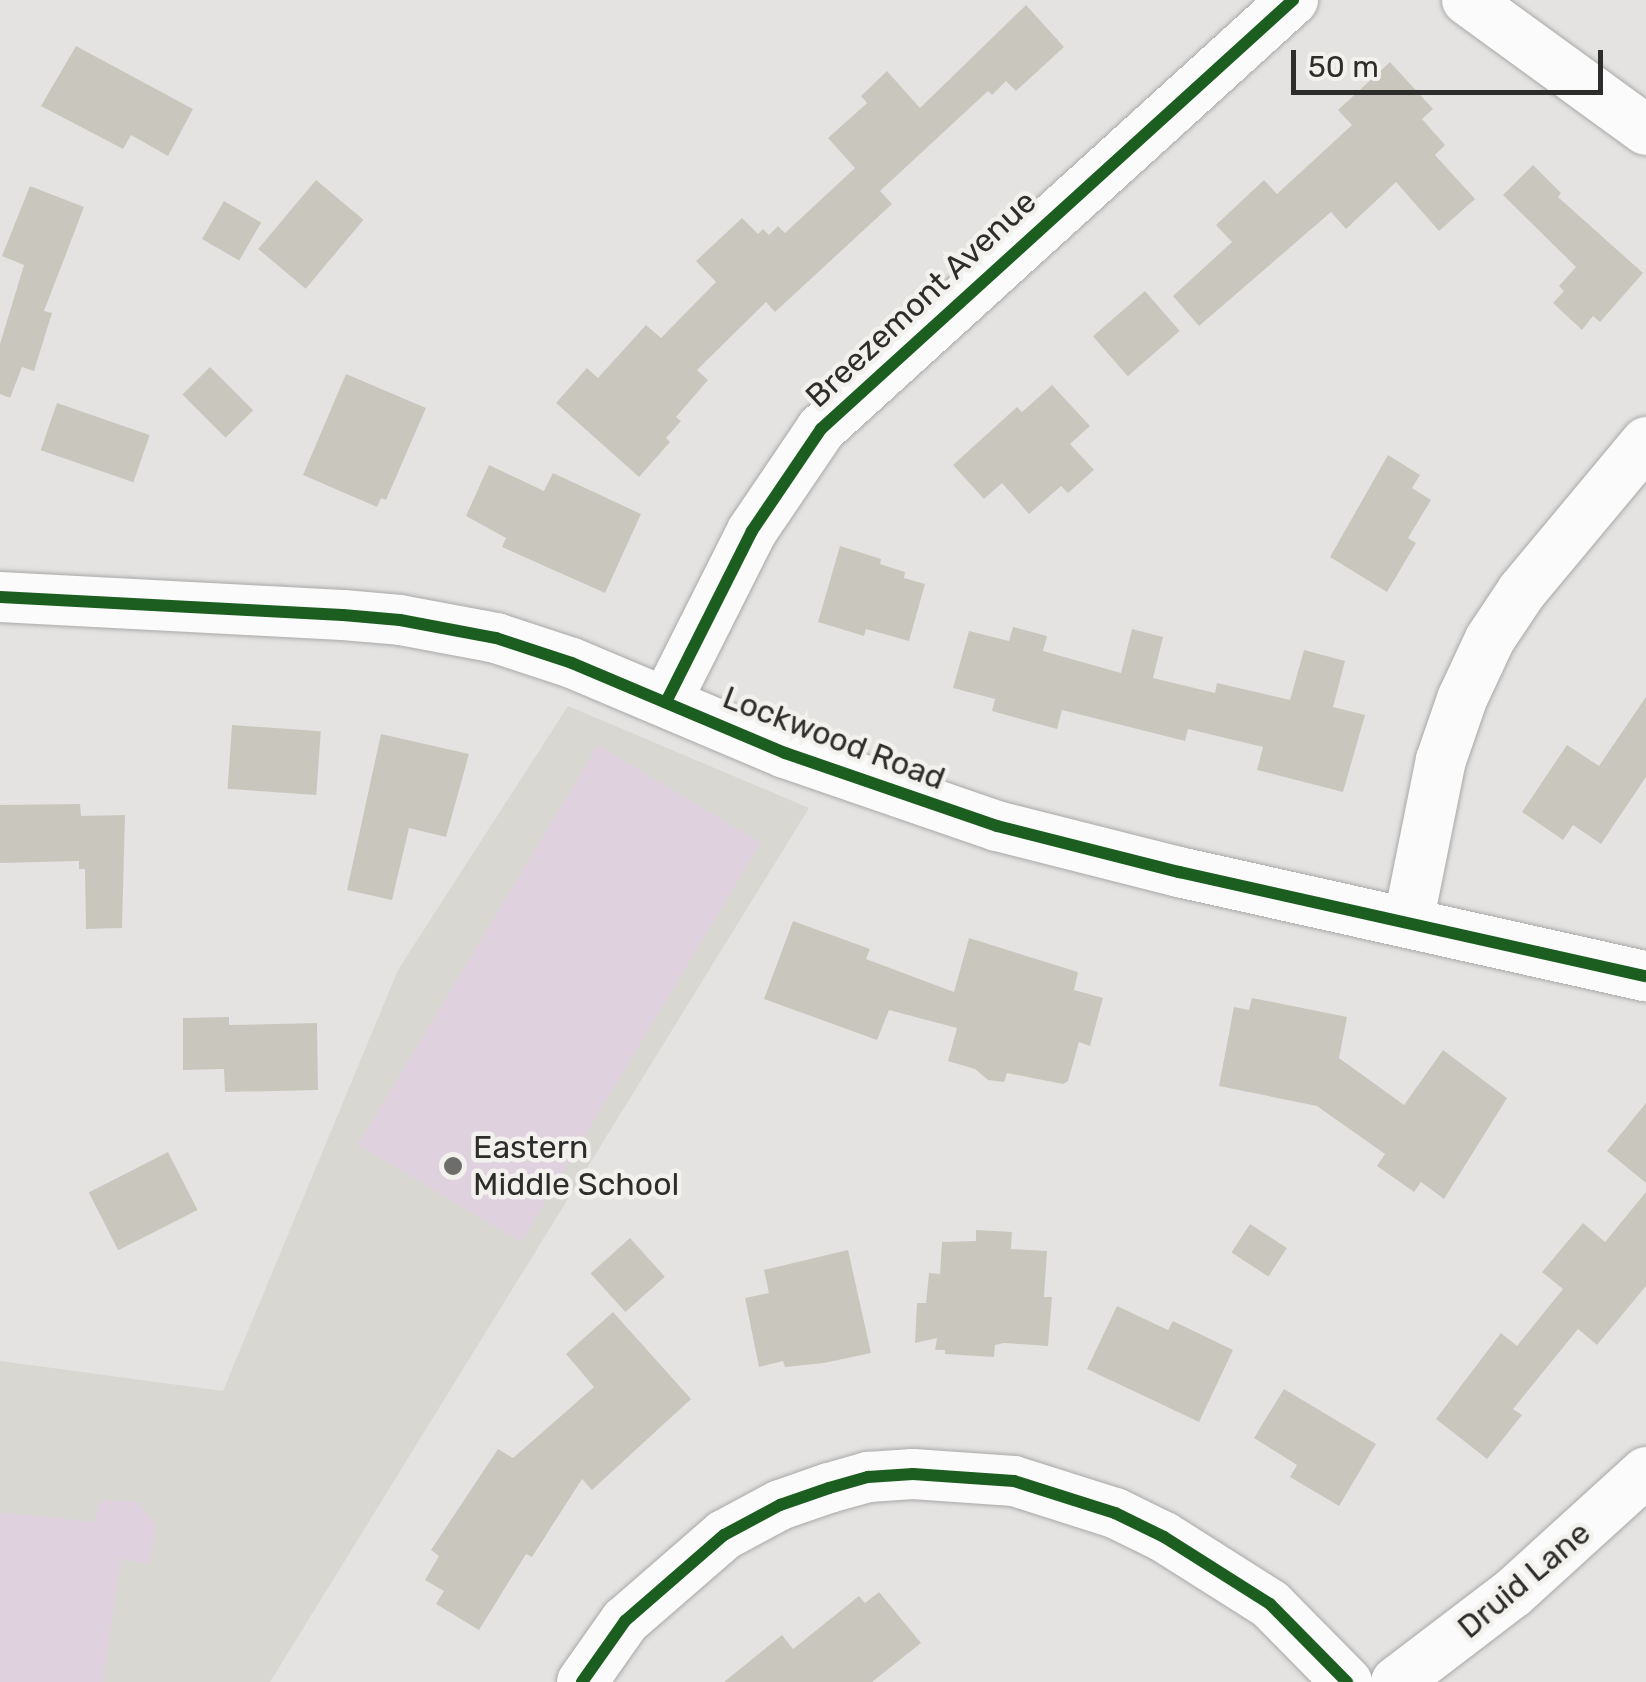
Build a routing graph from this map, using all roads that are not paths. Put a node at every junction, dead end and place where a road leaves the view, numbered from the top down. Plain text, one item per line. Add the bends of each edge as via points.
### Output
1 (1293, 0) edge
2 (1467, 0) edge
3 (1646, 130) edge
4 (1646, 442) edge
5 (0, 597) edge
6 (666, 702) junction
7 (1408, 923) junction
8 (1646, 976) edge
9 (1646, 1472) edge
10 (582, 1682) edge
11 (1348, 1682) edge
12 (1396, 1682) edge

1 - 6 street, Breezemont Avenue via 821,429 752,531
2 - 3 street
4 - 7 street via 1522,590 1490,639 1441,760
5 - 6 street, Lockwood Road via 400,620 538,651
6 - 7 street, Lockwood Road via 822,767 997,826
7 - 8 street, Lockwood Road
9 - 12 street, Druid Lane via 1512,1593
10 - 11 street via 624,1621 724,1534 780,1504 829,1488 914,1474 1014,1480 1132,1521 1270,1604

